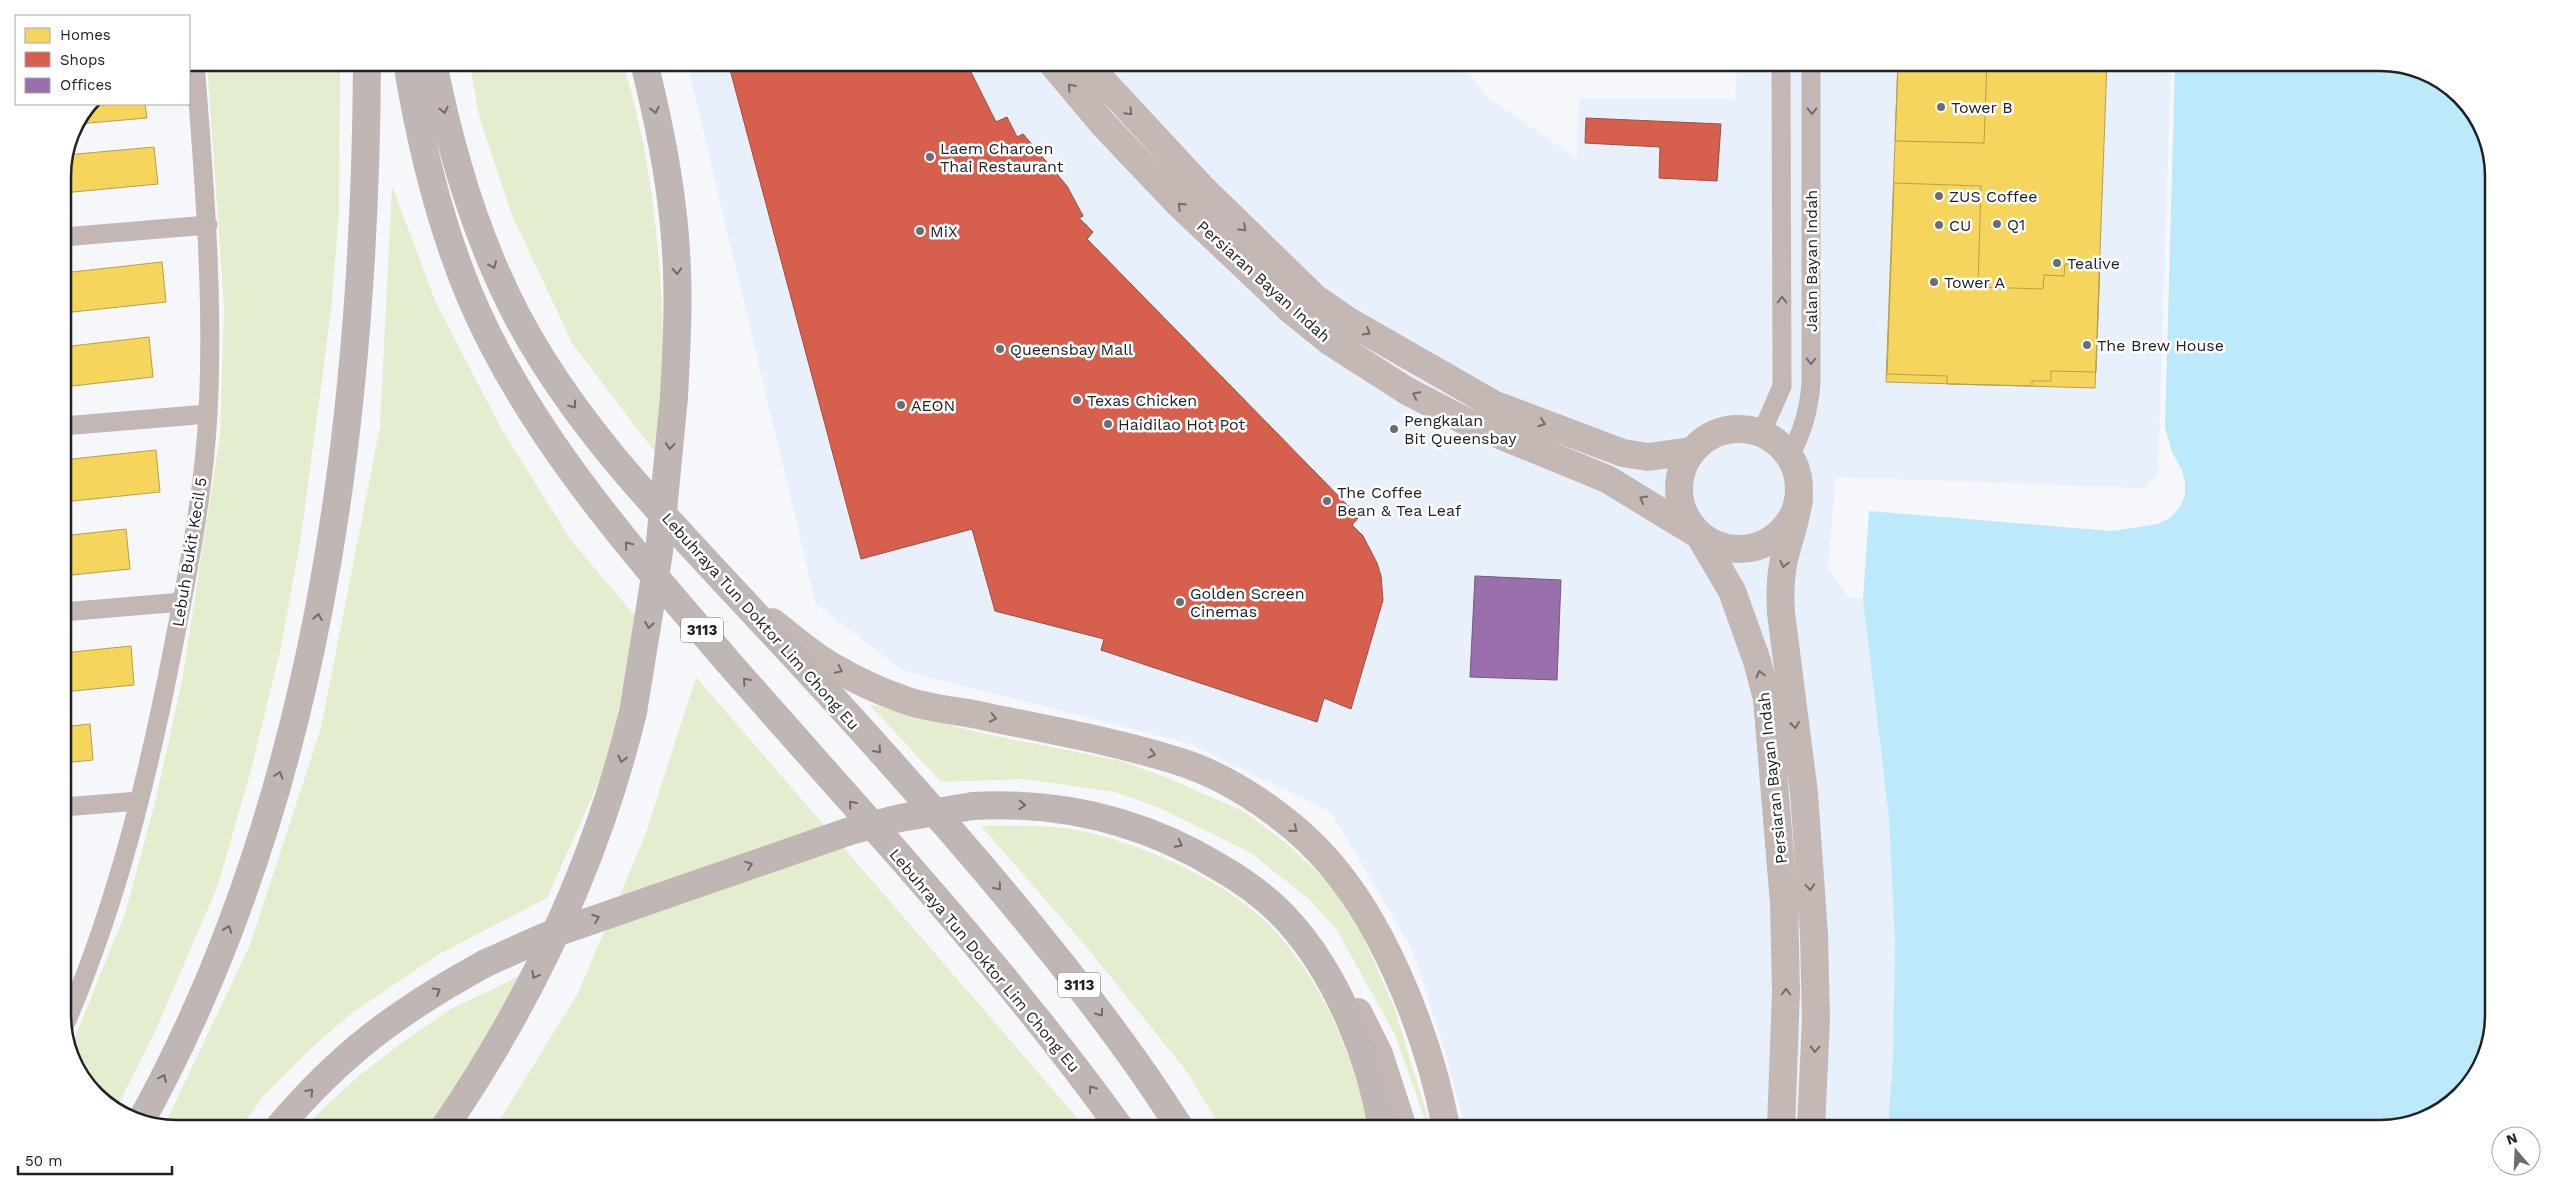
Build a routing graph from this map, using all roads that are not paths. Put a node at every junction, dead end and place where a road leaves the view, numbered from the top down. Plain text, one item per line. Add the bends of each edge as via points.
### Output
1 (196, 71) edge
2 (367, 71) edge
3 (409, 71) edge
4 (435, 71) edge
5 (646, 71) edge
6 (1059, 71) edge
7 (1094, 71) edge
8 (1782, 71) edge
9 (1811, 71) edge
10 (208, 225) junction
11 (71, 236) edge
12 (208, 414) junction
13 (71, 425) edge
14 (1762, 432) junction
15 (1691, 451) junction
16 (1790, 455) junction
17 (1799, 500) junction
18 (1699, 535) junction
19 (743, 601) junction
20 (182, 602) junction
21 (71, 611) edge
22 (139, 801) junction
23 (71, 806) edge
24 (1300, 935) junction
25 (71, 1009) edge
26 (143, 1114) edge
27 (285, 1120) edge
28 (449, 1120) edge
29 (1114, 1120) edge
30 (1175, 1120) edge
31 (1381, 1120) edge
32 (1400, 1120) edge
33 (1444, 1120) edge
34 (1781, 1120) edge
35 (1811, 1120) edge

1 - 10 street, Lebuh Bukit Kecil 5
26 -> 2 highway via 214,965 242,890 286,754 309,660 330,541 354,356 363,241
29 -> 3 highway, Lebuhraya Tun Doktor Lim Chong Eu / 3113 via 1026,1005 640,560 563,460 509,373 471,299 450,245 414,105
4 -> 19 highway, Lebuhraya Tun Doktor Lim Chong Eu / 3113 via 466,194 492,264 516,314 573,405 628,476
5 -> 28 highway, bridge via 667,170 677,270 678,336 659,552 633,712 620,768 571,897 539,967 484,1069
18 -> 6 main road, Persiaran Bayan Indah via 1607,479 1472,424 1415,395 1329,341 1292,311 1179,204
7 -> 15 main road, Persiaran Bayan Indah via 1202,188 1315,298 1350,322 1493,404 1623,453 1648,457
14 -> 8 street, Jalan Bayan Indah via 1782,386
9 -> 16 street, Jalan Bayan Indah via 1811,383 1807,418
10 - 11 street
10 - 12 street, Lebuh Bukit Kecil 5
12 - 13 street
12 - 20 street, Lebuh Bukit Kecil 5 via 199,500
14 - 15 main road via 1743,428 1724,430 1706,438
14 - 16 main road
15 - 18 main road via 1682,467 1678,485 1680,504 1687,521
16 - 17 main road via 1797,469
17 - 18 main road via 1793,517 1782,532 1768,542 1732,549
17 -> 35 main road, Persiaran Bayan Indah via 1780,588 1804,793 1814,935 1816,1019
34 -> 18 main road, Persiaran Bayan Indah via 1786,990 1784,903 1767,699 1732,591
19 -> 30 highway, Lebuhraya Tun Doktor Lim Chong Eu / 3113 via 967,849 1059,959 1147,1077
19 -> 33 main road via 833,668 903,700 1177,760 1222,780 1262,804 1299,833 1332,866 1378,936 1419,1031
20 - 21 street
20 - 22 street, Lebuh Bukit Kecil 5
22 - 23 street
22 - 25 street, Lebuh Bukit Kecil 5 via 96,946
27 -> 24 highway, bridge via 322,1079 377,1031 408,1008 486,963 561,931 842,834 900,818 973,806 1029,805 1072,810 1135,826 1178,844 1233,875 1276,909
24 - 31 highway via 1334,986 1350,1023
24 - 32 main road via 1358,1013 1378,1054

